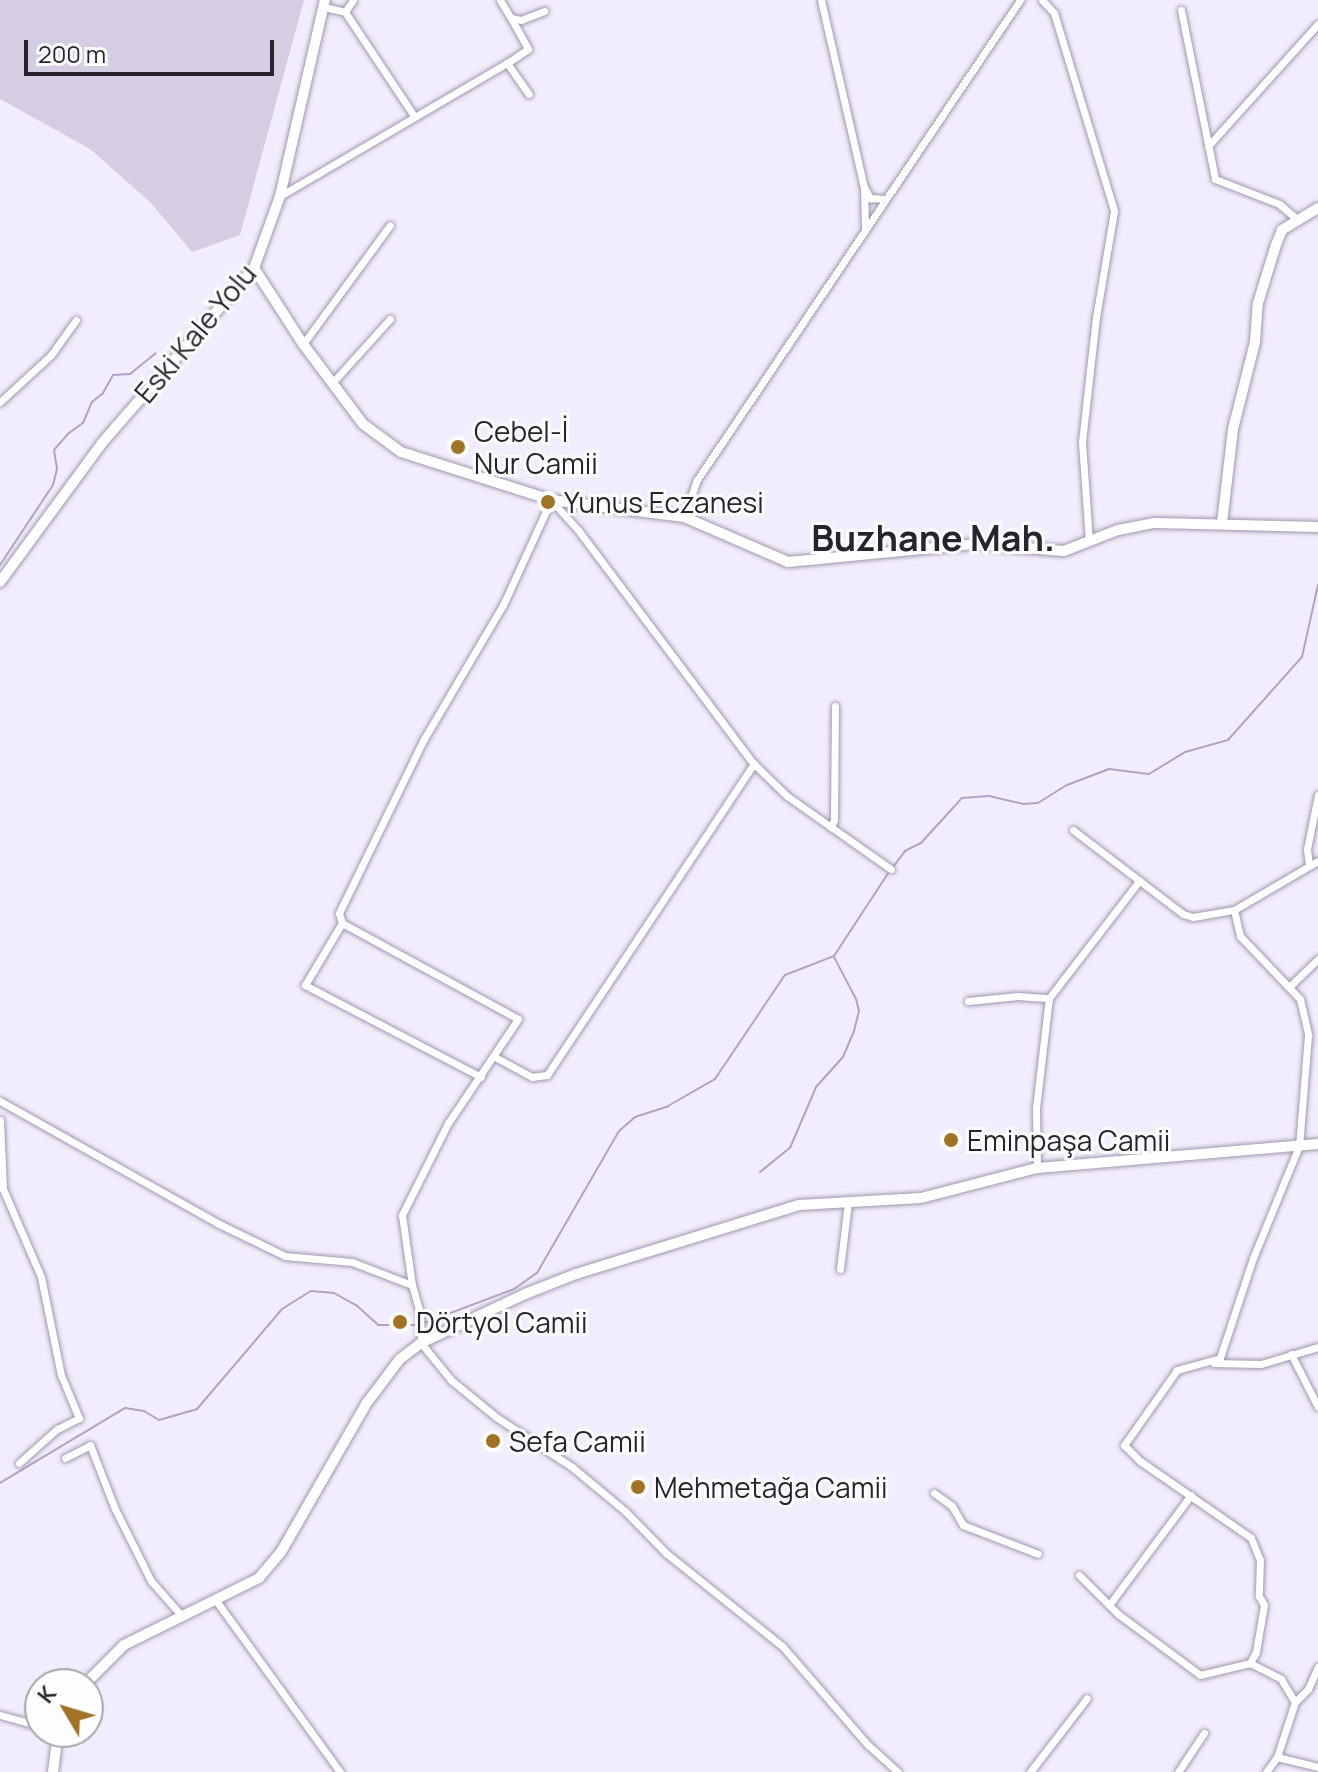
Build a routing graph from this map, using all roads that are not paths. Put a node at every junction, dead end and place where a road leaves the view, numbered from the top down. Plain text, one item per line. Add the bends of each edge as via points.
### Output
1 (353, 0) edge
2 (500, 0) edge
3 (821, 0) edge
4 (1019, 0) edge
5 (1042, 0) edge
6 (325, 4) edge
7 (1181, 10) dead end
8 (544, 11) dead end
9 (345, 12) junction
10 (511, 18) junction
11 (1318, 24) edge
12 (507, 63) junction
13 (529, 94) dead end
14 (414, 116) junction
15 (1208, 146) junction
16 (864, 187) junction
17 (280, 196) junction
18 (885, 199) junction
19 (1318, 208) edge
20 (1297, 219) junction
21 (390, 225) dead end
22 (865, 229) junction
23 (254, 268) junction
24 (390, 319) dead end
25 (76, 320) dead end
26 (303, 344) junction
27 (333, 382) junction
28 (0, 402) edge
29 (551, 500) junction
30 (684, 517) junction
31 (1222, 523) junction
32 (1318, 527) edge
33 (1089, 541) junction
34 (0, 582) edge
35 (835, 706) dead end
36 (754, 764) junction
37 (1318, 795) edge
38 (831, 827) junction
39 (1073, 830) dead end
40 (1318, 861) edge
41 (1309, 864) junction
42 (891, 869) dead end
43 (1139, 881) junction
44 (1234, 910) junction
45 (342, 923) junction
46 (1318, 959) edge
47 (1289, 987) junction
48 (1049, 998) junction
49 (968, 1001) dead end
50 (495, 1057) junction
51 (481, 1077) junction
52 (0, 1101) edge
53 (0, 1120) edge
54 (1318, 1144) edge
55 (1299, 1146) junction
56 (1037, 1168) junction
57 (848, 1202) junction
58 (840, 1269) dead end
59 (412, 1285) junction
60 (421, 1339) junction
61 (1318, 1347) edge
62 (1291, 1354) junction
63 (1212, 1363) junction
64 (1318, 1407) edge
65 (65, 1458) dead end
66 (19, 1463) dead end
67 (934, 1493) dead end
68 (1191, 1495) junction
69 (1038, 1554) dead end
70 (1079, 1575) dead end
71 (217, 1602) junction
72 (1109, 1605) junction
73 (182, 1616) junction
74 (1250, 1663) junction
75 (1318, 1667) edge
76 (101, 1668) edge
77 (1087, 1698) dead end
78 (1295, 1702) junction
79 (0, 1715) edge
80 (24, 1722) edge
81 (1204, 1733) dead end
82 (56, 1748) edge
83 (1277, 1757) junction
84 (1318, 1767) edge
85 (53, 1772) edge
86 (340, 1772) edge
87 (898, 1772) edge
88 (1030, 1772) edge
89 (1178, 1772) edge
90 (1266, 1772) edge

1 - 9 street
2 - 10 street
3 - 16 street
4 - 18 street
5 - 33 street via 1054,13 1114,211 1082,442
6 - 9 street
6 - 17 street, Eski Kale Yolu
7 - 15 street
8 - 10 street via 521,20
9 - 14 street
10 - 12 street via 528,49
11 - 15 street
12 - 13 street
12 - 14 street
14 - 17 street
15 - 20 street via 1215,179 1279,204
16 - 18 street via 870,198
16 - 22 street
17 - 23 street, Eski Kale Yolu
18 - 22 street
19 - 20 street
20 - 31 street via 1282,230 1258,303 1255,342 1233,429
21 - 26 street
22 - 30 street via 697,480
23 - 26 street
23 - 34 street, Eski Kale Yolu via 102,443
24 - 27 street
25 - 28 street via 51,355
26 - 27 street
27 - 29 street via 363,424 401,452
29 - 30 street
29 - 36 street
29 - 45 street via 503,605 417,754 339,913
30 - 33 street via 788,562 976,544 1064,551
31 - 32 street
31 - 33 street via 1154,523
35 - 38 street
36 - 38 street
36 - 50 street via 547,1075 532,1077
37 - 41 street
38 - 42 street
39 - 43 street
40 - 41 street
41 - 44 street
43 - 44 street via 1183,914
43 - 48 street
44 - 47 street via 1240,936
45 - 50 street via 518,1019
45 - 51 street via 305,985
46 - 47 street
47 - 55 street via 1300,999 1308,1035
48 - 49 street
48 - 56 street via 1036,1108
50 - 51 street
51 - 59 street via 448,1123 402,1215
52 - 59 street via 285,1256 352,1262
53 - 66 street via 3,1189 41,1277 61,1375 79,1418 57,1429
54 - 55 street
55 - 56 street
55 - 63 street via 1253,1258 1226,1346
56 - 57 street via 921,1198
57 - 58 street
57 - 60 street via 799,1205 576,1274
59 - 60 street
60 - 71 street via 366,1404 281,1552 259,1578
60 - 87 street via 451,1380 572,1467 667,1554 783,1647
61 - 62 street
62 - 63 street via 1261,1364
62 - 64 street
63 - 68 street via 1177,1370 1124,1445
65 - 73 street via 90,1445 151,1581
67 - 69 street via 952,1506 963,1525
68 - 72 street
68 - 74 street via 1251,1538 1260,1560 1259,1596 1264,1605
70 - 72 street
71 - 73 street
71 - 86 street
72 - 74 street via 1200,1675
73 - 76 street via 124,1645
74 - 78 street via 1281,1679
75 - 78 street
77 - 88 street
78 - 83 street
79 - 80 street
81 - 89 street
82 - 85 street
83 - 84 street
83 - 90 street

